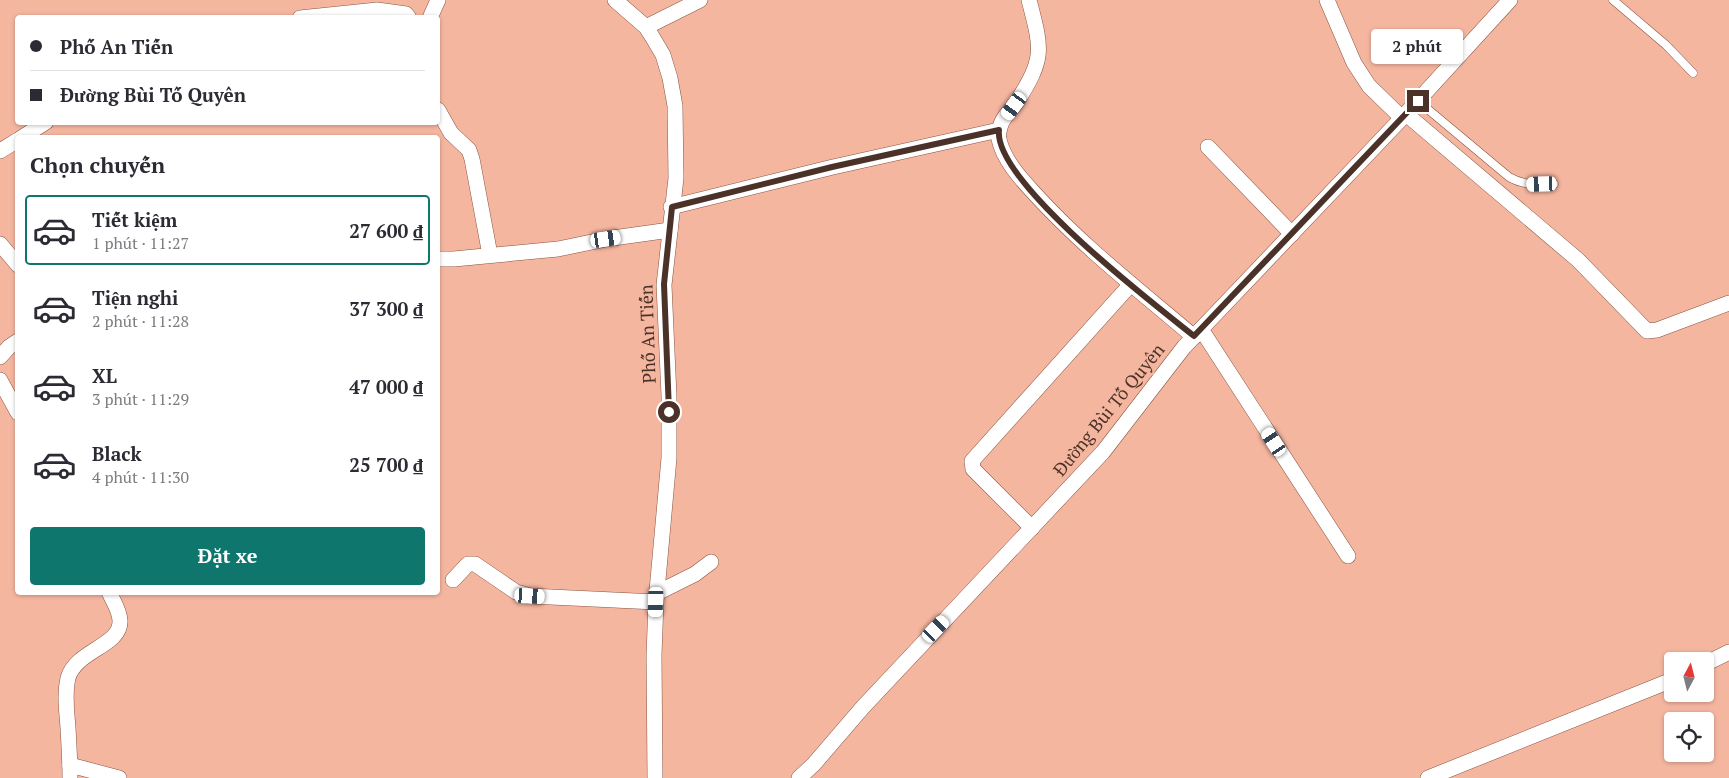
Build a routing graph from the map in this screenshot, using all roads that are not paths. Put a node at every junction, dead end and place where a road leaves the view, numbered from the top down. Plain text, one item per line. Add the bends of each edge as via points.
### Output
1 (438, 0) edge
2 (615, 0) edge
3 (700, 0) edge
4 (1029, 0) edge
5 (1327, 0) edge
6 (1510, 0) edge
7 (1613, 0) edge
8 (328, 15) edge
9 (407, 15) edge
10 (431, 15) edge
11 (646, 27) junction
12 (1693, 73) dead end
13 (1418, 101) junction
14 (440, 114) edge
15 (1404, 116) junction
16 (41, 125) edge
17 (999, 130) junction
18 (26, 135) edge
19 (15, 142) edge
20 (1208, 147) dead end
21 (0, 151) edge
22 (1554, 184) dead end
23 (672, 207) junction
24 (670, 230) junction
25 (1292, 234) junction
26 (0, 244) edge
27 (490, 255) junction
28 (440, 259) edge
29 (15, 262) edge
30 (1131, 284) junction
31 (1729, 303) edge
32 (1198, 333) junction
33 (15, 343) edge
34 (0, 357) edge
35 (0, 380) edge
36 (15, 408) edge
37 (1032, 528) junction
38 (1348, 556) dead end
39 (711, 562) dead end
40 (453, 580) dead end
41 (110, 595) edge
42 (657, 598) junction
43 (1729, 652) edge
44 (1714, 660) edge
45 (1664, 683) edge
46 (70, 772) edge
47 (119, 778) edge
48 (655, 778) edge
49 (799, 778) edge
50 (1428, 778) edge

1 - 10 street
2 - 11 street, Phố An Tiến
3 - 11 street
4 - 17 street via 1040,54 1031,79
5 - 15 street via 1354,62 1369,86
6 - 13 street, Đường Bùi Tố Quyên
7 - 12 lane
8 - 9 street via 376,10
11 - 23 street, Phố An Tiến via 663,55 675,106 676,178
13 - 15 street, Đường Bùi Tố Quyên
13 - 22 lane via 1520,183
14 - 27 street via 451,133 469,150
15 - 25 street, Đường Bùi Tố Quyên
15 - 31 street via 1578,260 1647,331
16 - 18 street
17 - 23 street
17 - 30 street via 998,138 1004,153 1020,177 1057,218
19 - 21 street
20 - 25 street
23 - 24 street, Phố An Tiến
24 - 27 street via 558,249
24 - 42 street, Phố An Tiến via 664,284 669,458
25 - 32 street, Đường Bùi Tố Quyên
26 - 29 street
27 - 28 street
30 - 32 street
30 - 37 street via 972,461 973,470
32 - 37 street, Đường Bùi Tố Quyên via 1103,452
32 - 38 street
33 - 34 street
35 - 36 street
37 - 49 street, Đường Bùi Tố Quyên
39 - 42 street
40 - 42 street via 468,564 474,564 516,592 530,596
41 - 46 street via 119,616 118,631 111,640 73,666 68,679
42 - 48 street, Phố An Tiến
43 - 44 street
45 - 50 street
46 - 47 street

